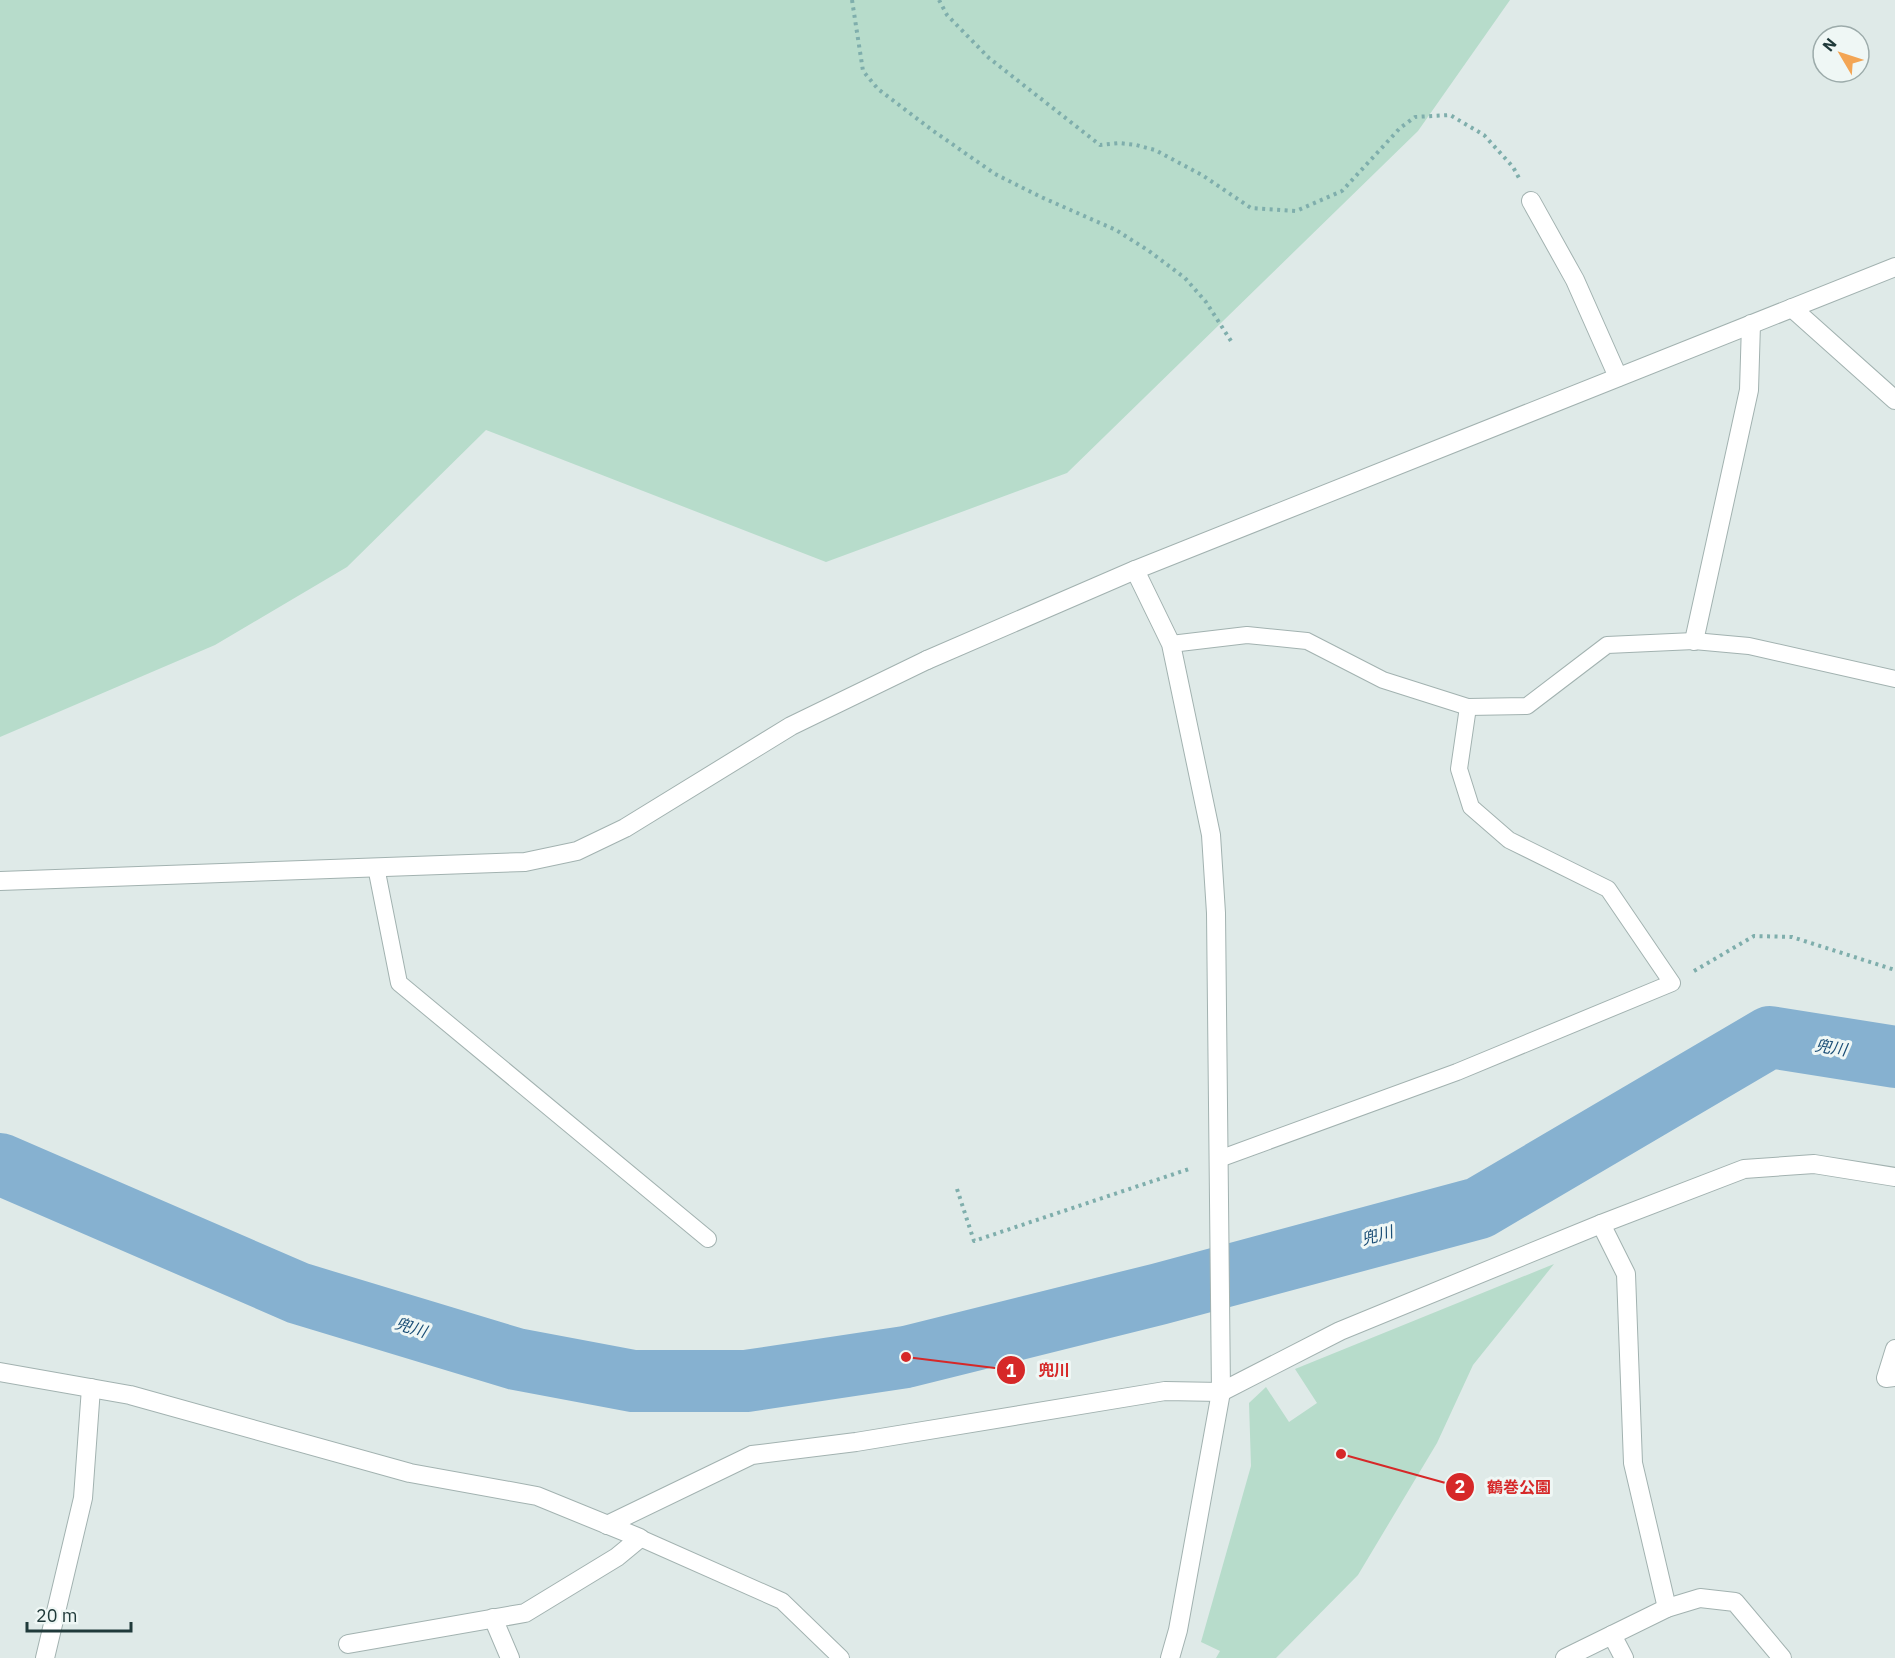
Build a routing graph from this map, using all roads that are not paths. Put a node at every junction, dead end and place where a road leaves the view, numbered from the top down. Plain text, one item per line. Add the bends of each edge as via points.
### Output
1 (1531, 201) road end
2 (1895, 267) edge
3 (1792, 308) junction
4 (1752, 324) junction
5 (1618, 377) junction
6 (1895, 400) edge
7 (1135, 570) junction
8 (1694, 641) junction
9 (1171, 644) junction
10 (1895, 679) edge
11 (1468, 707) junction
12 (376, 867) junction
13 (0, 881) edge
14 (1219, 1163) junction
15 (1895, 1177) edge
16 (1601, 1224) junction
17 (708, 1239) dead end
18 (1895, 1349) edge
19 (0, 1372) edge
20 (1895, 1377) edge
21 (92, 1388) junction
22 (1221, 1392) junction
23 (607, 1525) junction
24 (640, 1538) junction
25 (1667, 1608) junction
26 (493, 1618) junction
27 (1612, 1635) junction
28 (348, 1644) dead end
29 (45, 1658) edge
30 (510, 1658) edge
31 (841, 1658) edge
32 (1170, 1658) edge
33 (1565, 1658) edge
34 (1624, 1658) edge
35 (1782, 1658) edge

1 - 5 street via 1575,280
2 - 3 street
3 - 4 street
3 - 6 street
4 - 5 street
4 - 8 street via 1749,390
5 - 7 street
7 - 9 street
7 - 12 street via 927,660 790,726 625,828 577,850 525,862
8 - 10 lane via 1749,646
8 - 11 lane via 1607,645 1527,706
9 - 11 lane via 1247,635 1307,641 1383,680
9 - 14 street via 1211,835 1216,913
11 - 14 lane via 1459,769 1471,807 1509,840 1608,890 1672,983 1457,1072
12 - 13 street
12 - 17 lane via 399,983
14 - 22 street
15 - 16 street via 1814,1164 1744,1169
16 - 22 street via 1340,1331
16 - 25 street via 1626,1274 1633,1463
18 - 20 street via 1886,1378
19 - 21 street
21 - 23 street via 130,1395 410,1473 537,1496
21 - 29 street via 83,1498
22 - 23 street via 1165,1391 856,1442 752,1455
22 - 32 street via 1179,1630
23 - 24 street
24 - 26 street via 617,1557 525,1613
24 - 31 lane via 782,1601
25 - 27 street
25 - 35 street via 1700,1598 1735,1602
26 - 28 street
26 - 30 street
27 - 33 street
27 - 34 street

